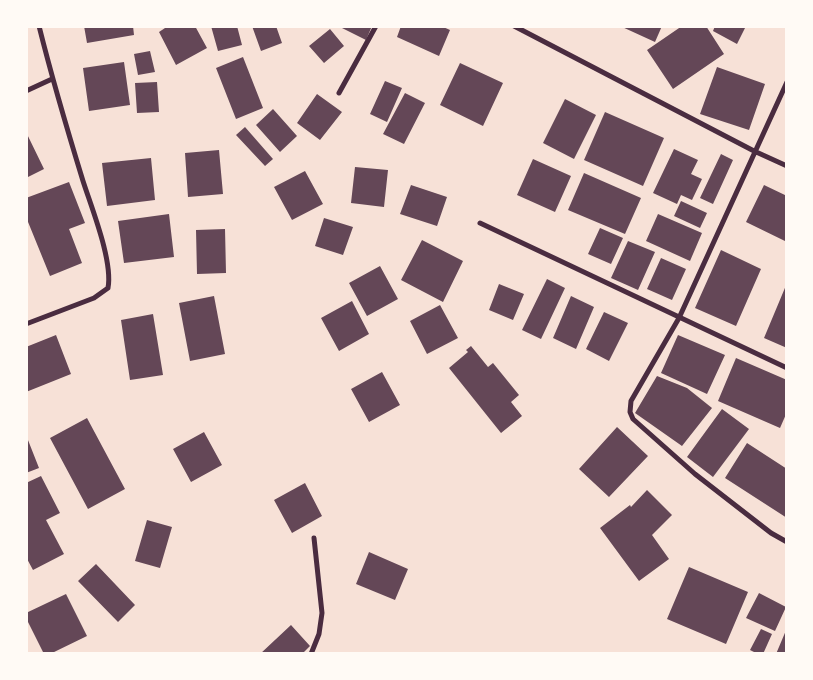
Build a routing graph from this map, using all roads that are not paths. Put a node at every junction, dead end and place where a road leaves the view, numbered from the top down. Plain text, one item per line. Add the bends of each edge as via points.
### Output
1 (39, 26) edge
2 (376, 26) edge
3 (514, 26) edge
4 (52, 78) junction
5 (787, 82) edge
6 (26, 91) edge
7 (339, 93) dead end
8 (754, 151) junction
9 (787, 166) edge
10 (480, 223) dead end
11 (679, 318) junction
12 (26, 324) edge
13 (787, 368) edge
14 (314, 538) dead end
15 (787, 542) edge
16 (311, 654) edge

1 - 4 street
2 - 7 street
3 - 8 street
4 - 6 street
4 - 12 street via 110,277 108,288 94,298
5 - 8 street
8 - 9 street
8 - 11 street
10 - 11 street
11 - 13 street
11 - 15 street via 631,400 633,419 695,474
14 - 16 street via 322,613 319,634

